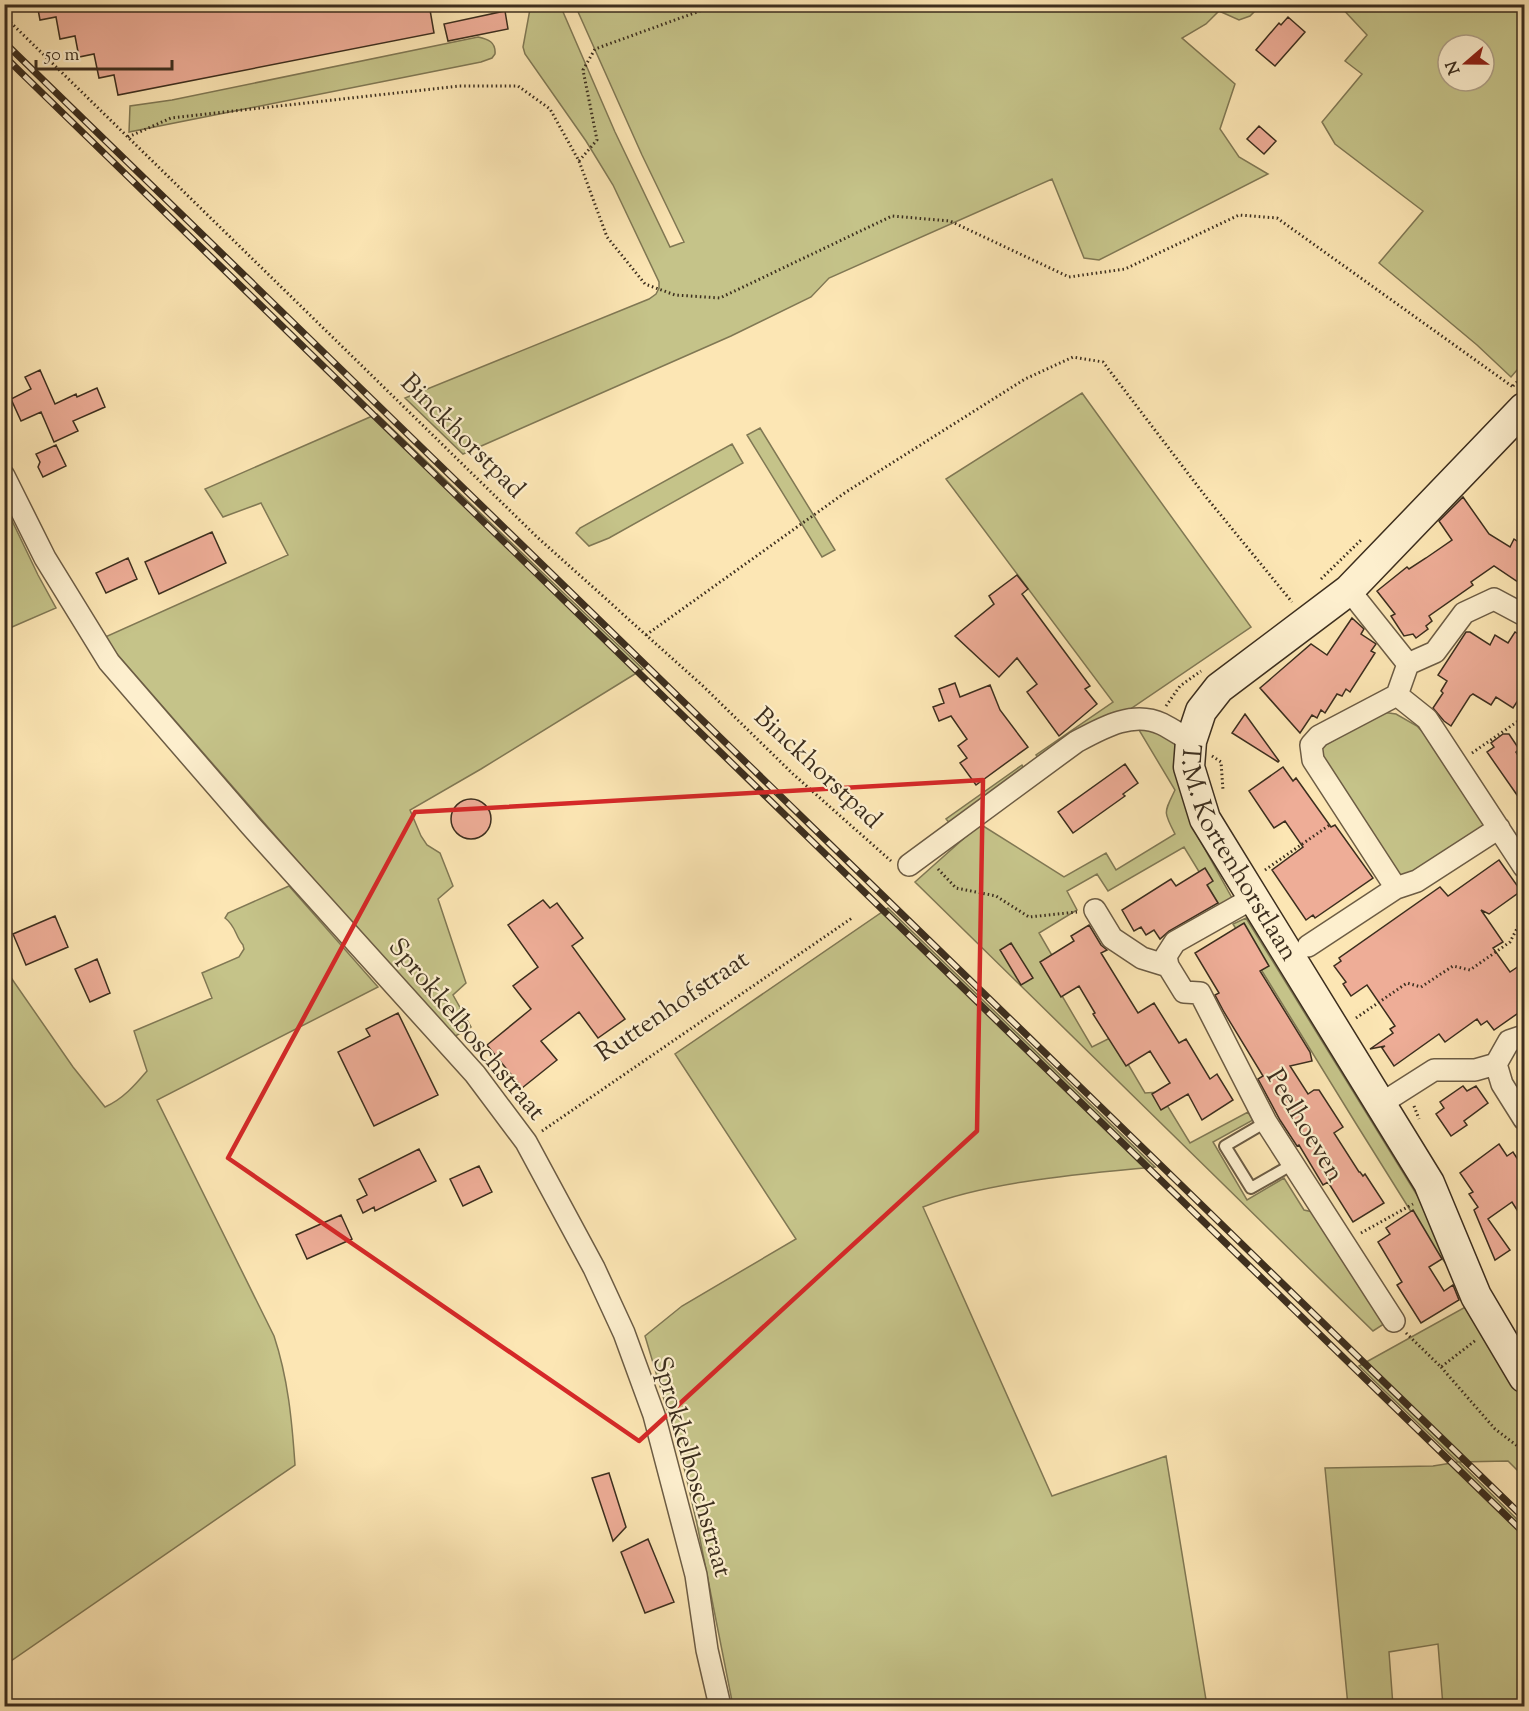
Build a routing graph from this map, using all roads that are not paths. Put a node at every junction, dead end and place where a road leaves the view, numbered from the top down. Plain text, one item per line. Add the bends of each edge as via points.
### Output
1 (1514, 396) edge
2 (4, 476) edge
3 (1349, 590) junction
4 (1524, 615) edge
5 (1408, 664) junction
6 (1397, 694) junction
7 (1191, 741) junction
8 (1499, 828) junction
9 (916, 860) road end
10 (1524, 867) edge
11 (1257, 885) junction
12 (1396, 888) junction
13 (1095, 910) road end
14 (1308, 946) dead end
15 (1168, 966) junction
16 (1524, 1036) edge
17 (1496, 1064) junction
18 (1379, 1105) junction
19 (1524, 1119) edge
20 (1266, 1122) junction
21 (1293, 1164) junction
22 (1394, 1321) road end
23 (1524, 1377) edge
24 (720, 1707) edge

1 - 3 street, T.M. Kortenhorstlaan
2 - 24 street, Sprokkelboschstraat via 45,558 109,662 475,1074 526,1142 624,1333 654,1415 696,1575
3 - 5 street
3 - 7 street, T.M. Kortenhorstlaan via 1219,688 1201,711
4 - 5 street via 1494,599 1464,613 1435,652
5 - 6 street
6 - 8 street via 1426,719
6 - 12 street via 1319,736 1311,745 1313,760
7 - 9 street via 1161,723 1142,718 1106,725 1076,742
7 - 11 street, T.M. Kortenhorstlaan via 1189,767 1205,819
8 - 10 street
8 - 12 street via 1417,881
11 - 15 street via 1175,942 1166,956
11 - 18 street, T.M. Kortenhorstlaan
12 - 14 street
13 - 15 street via 1112,938 1142,958
15 - 20 street, Peelhoeven via 1184,992 1200,993
16 - 17 street via 1509,1041
17 - 18 street via 1474,1070 1434,1070
17 - 19 street via 1502,1084
18 - 23 street, T.M. Kortenhorstlaan via 1429,1183 1476,1296
20 - 21 street, Peelhoeven
20 - 21 lane via 1225,1146 1251,1188
21 - 22 street, Peelhoeven

